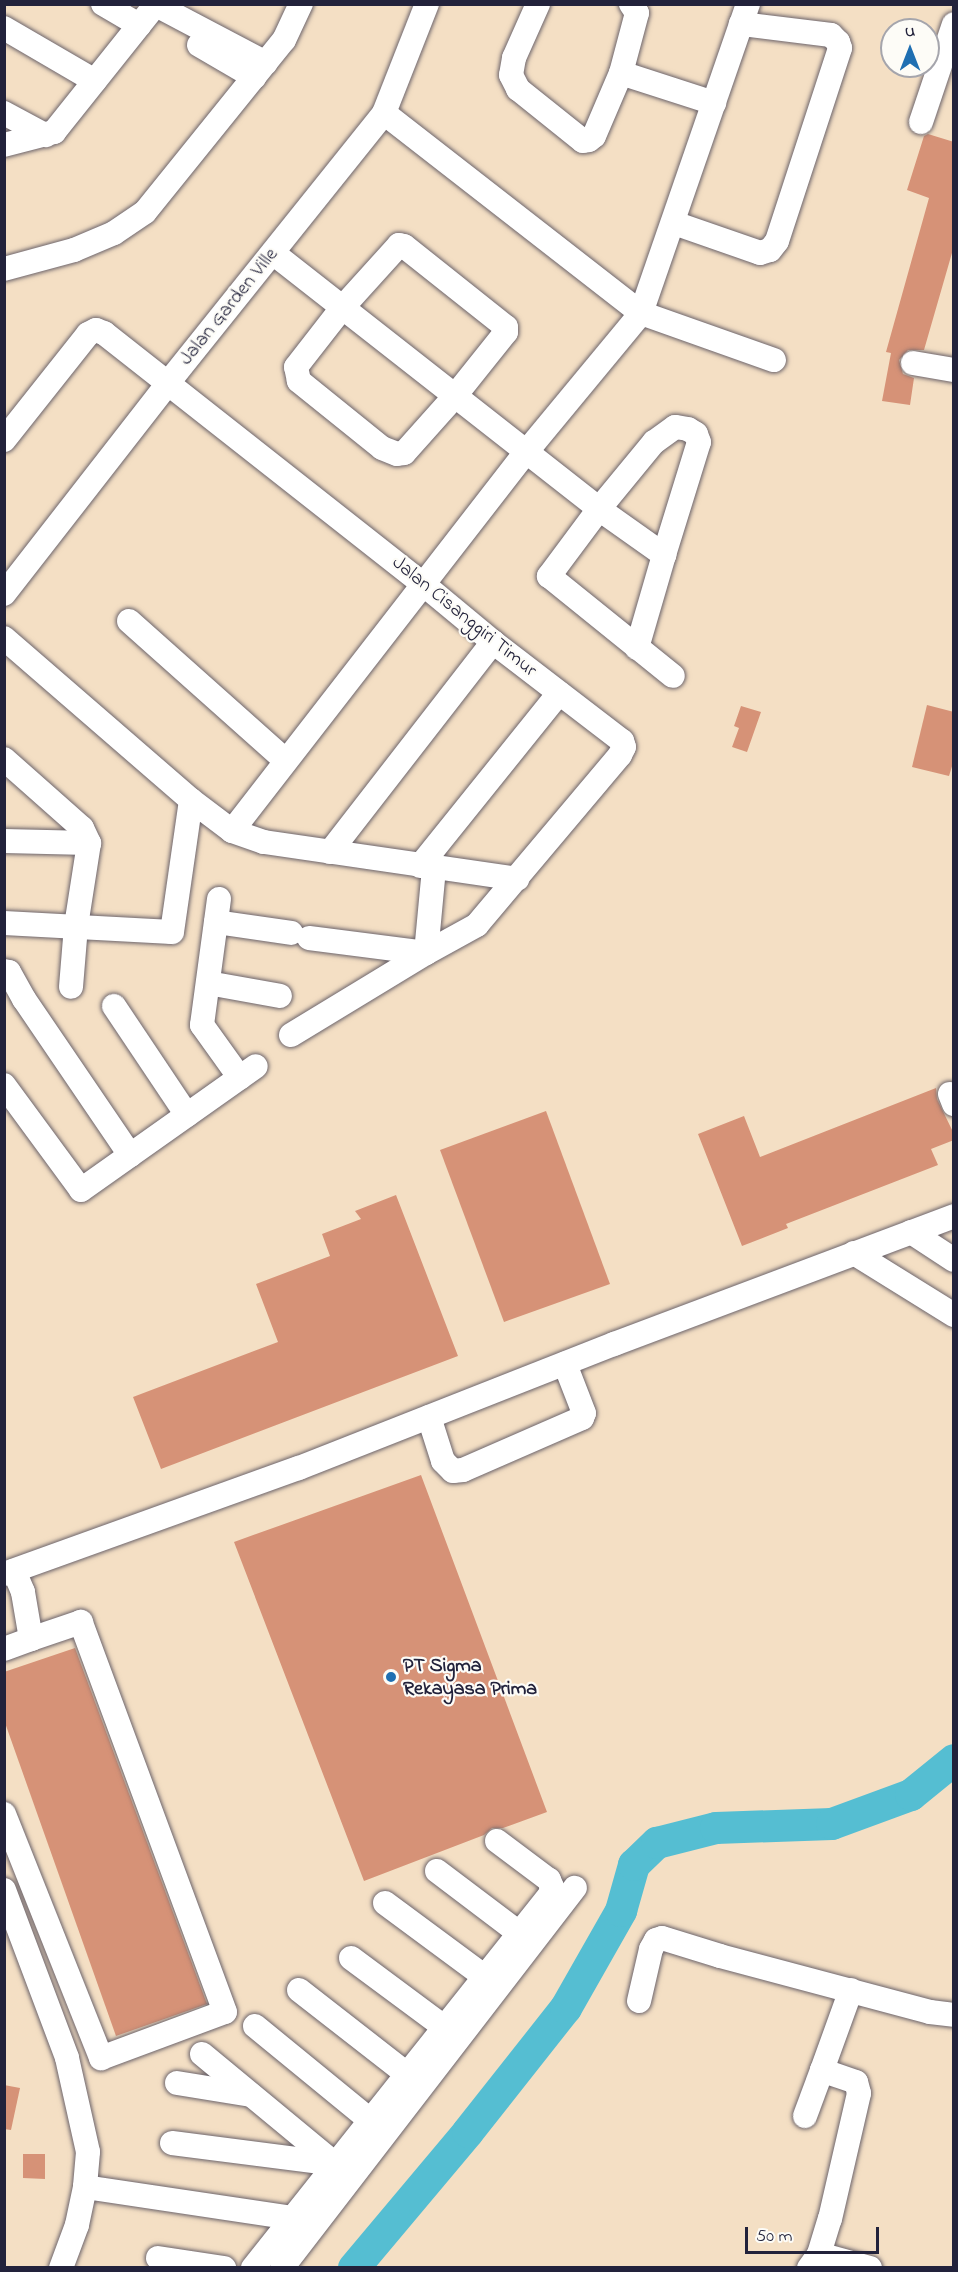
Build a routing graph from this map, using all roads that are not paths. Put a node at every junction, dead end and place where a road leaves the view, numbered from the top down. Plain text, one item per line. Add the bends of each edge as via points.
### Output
1 (103, 4) edge
2 (301, 4) edge
3 (427, 4) edge
4 (538, 4) edge
5 (631, 4) edge
6 (150, 12) edge
7 (745, 14) edge
8 (954, 24) edge
9 (4, 28) edge
10 (260, 70) junction
11 (621, 73) junction
12 (95, 81) junction
13 (714, 104) junction
14 (4, 113) edge
15 (384, 113) junction
16 (921, 122) dead end
17 (45, 135) junction
18 (4, 145) edge
19 (674, 223) junction
20 (273, 253) junction
21 (4, 268) edge
22 (342, 308) junction
23 (641, 313) junction
24 (774, 360) dead end
25 (913, 363) dead end
26 (954, 370) edge
27 (168, 382) junction
28 (455, 396) junction
29 (4, 441) edge
30 (527, 451) junction
31 (599, 509) junction
32 (664, 555) junction
33 (423, 584) junction
34 (4, 594) edge
35 (129, 621) dead end
36 (4, 638) edge
37 (493, 642) junction
38 (637, 648) junction
39 (672, 676) dead end
40 (559, 693) junction
41 (4, 759) edge
42 (286, 761) junction
43 (191, 801) junction
44 (232, 831) junction
45 (4, 841) edge
46 (89, 843) junction
47 (330, 852) junction
48 (427, 867) junction
49 (517, 879) junction
50 (4, 923) edge
51 (76, 926) junction
52 (426, 952) junction
53 (4, 971) edge
54 (208, 983) junction
55 (72, 987) dead end
56 (280, 996) dead end
57 (14, 998) edge
58 (114, 1006) dead end
59 (291, 1035) dead end
60 (4, 1085) edge
61 (186, 1115) junction
62 (130, 1155) junction
63 (954, 1216) edge
64 (911, 1232) junction
65 (854, 1254) junction
66 (954, 1260) edge
67 (954, 1315) edge
68 (565, 1364) junction
69 (429, 1417) junction
70 (9, 1573) edge
71 (31, 1639) junction
72 (4, 1649) edge
73 (4, 1814) edge
74 (497, 1841) dead end
75 (437, 1871) dead end
76 (576, 1888) dead end
77 (4, 1890) edge
78 (385, 1903) dead end
79 (519, 1934) junction
80 (351, 1958) dead end
81 (485, 1977) junction
82 (299, 1990) dead end
83 (851, 1990) junction
84 (639, 2001) dead end
85 (954, 2014) edge
86 (255, 2026) dead end
87 (444, 2027) junction
88 (202, 2054) dead end
89 (822, 2070) junction
90 (406, 2074) junction
91 (177, 2084) dead end
92 (251, 2095) junction
93 (805, 2116) dead end
94 (370, 2120) junction
95 (172, 2143) dead end
96 (335, 2164) junction
97 (85, 2187) junction
98 (292, 2218) junction
99 (158, 2258) dead end
100 (814, 2261) edge
101 (855, 2266) edge
102 (61, 2268) edge
103 (224, 2268) edge
104 (253, 2268) edge
105 (282, 2268) edge

1 - 6 street
2 - 10 street via 284,40
3 - 15 street, Jalan Garden Ville
4 - 11 street via 512,67 511,75 518,89 578,138 589,140
5 - 11 street via 637,13
6 - 10 street
6 - 12 street
7 - 13 street
7 - 19 street via 831,35 840,48 777,241 770,250 760,253
8 - 16 street
9 - 12 street
10 - 21 street via 145,212 114,233 74,250
11 - 13 street
12 - 17 street via 54,132
13 - 19 street
14 - 17 street
15 - 20 street, Jalan Garden Ville
15 - 23 street
17 - 18 street
19 - 23 street
20 - 22 street
20 - 27 street, Jalan Garden Ville
22 - 28 street
22 - 28 street via 296,372 299,381 382,448 404,453
22 - 28 street via 394,248 404,246 413,253 506,327
23 - 24 street
23 - 30 street
25 - 26 street
27 - 29 street, Jalan Cisanggiri Timur via 96,330 88,334
27 - 33 street, Jalan Cisanggiri Timur
27 - 34 street, Jalan Garden Ville
28 - 30 street
30 - 31 street
30 - 33 street
31 - 32 street
31 - 32 street via 654,442 675,427 696,434 699,442
31 - 38 street via 549,576
32 - 38 street
33 - 37 street, Jalan Cisanggiri Timur
33 - 42 street
35 - 42 street
36 - 43 street
37 - 40 street, Jalan Cisanggiri Timur
37 - 47 street
38 - 39 street
40 - 48 street
40 - 49 street, Jalan Cisanggiri Timur via 616,736 624,747
41 - 46 street via 81,828
42 - 44 street
43 - 44 street
43 - 51 street via 172,932
44 - 47 street via 264,842
45 - 46 street
46 - 51 street
47 - 48 street
48 - 49 street
48 - 52 street
49 - 52 street via 477,925
50 - 51 street
51 - 55 street
52 - 54 street via 300,935 218,911
52 - 59 street
53 - 57 street via 9,972
54 - 56 street
54 - 61 street via 202,1025 248,1072
57 - 62 street
58 - 61 street
60 - 62 street via 81,1190
61 - 62 street
63 - 64 street
64 - 65 street
64 - 66 street
65 - 67 street
65 - 68 street
68 - 69 street
68 - 69 street via 584,1413 582,1418 463,1470 453,1471 443,1461
69 - 70 street
70 - 71 street via 22,1592
71 - 72 street
71 - 73 street via 81,1622 225,2012 101,2058
74 - 79 street via 549,1880 552,1887
75 - 79 street
76 - 105 street
77 - 97 street via 67,2058 88,2152
78 - 81 street
79 - 81 street
80 - 87 street
81 - 87 street
82 - 90 street
83 - 84 street via 662,1938 651,1949
83 - 85 street via 944,2015
83 - 89 street
86 - 94 street
87 - 90 street
88 - 92 street
89 - 93 street
89 - 100 street via 856,2082 860,2093
90 - 94 street
91 - 92 street
92 - 96 street
94 - 96 street
95 - 96 street
96 - 98 street
97 - 98 street
97 - 102 street via 77,2225
98 - 104 street
99 - 103 street
100 - 101 street

